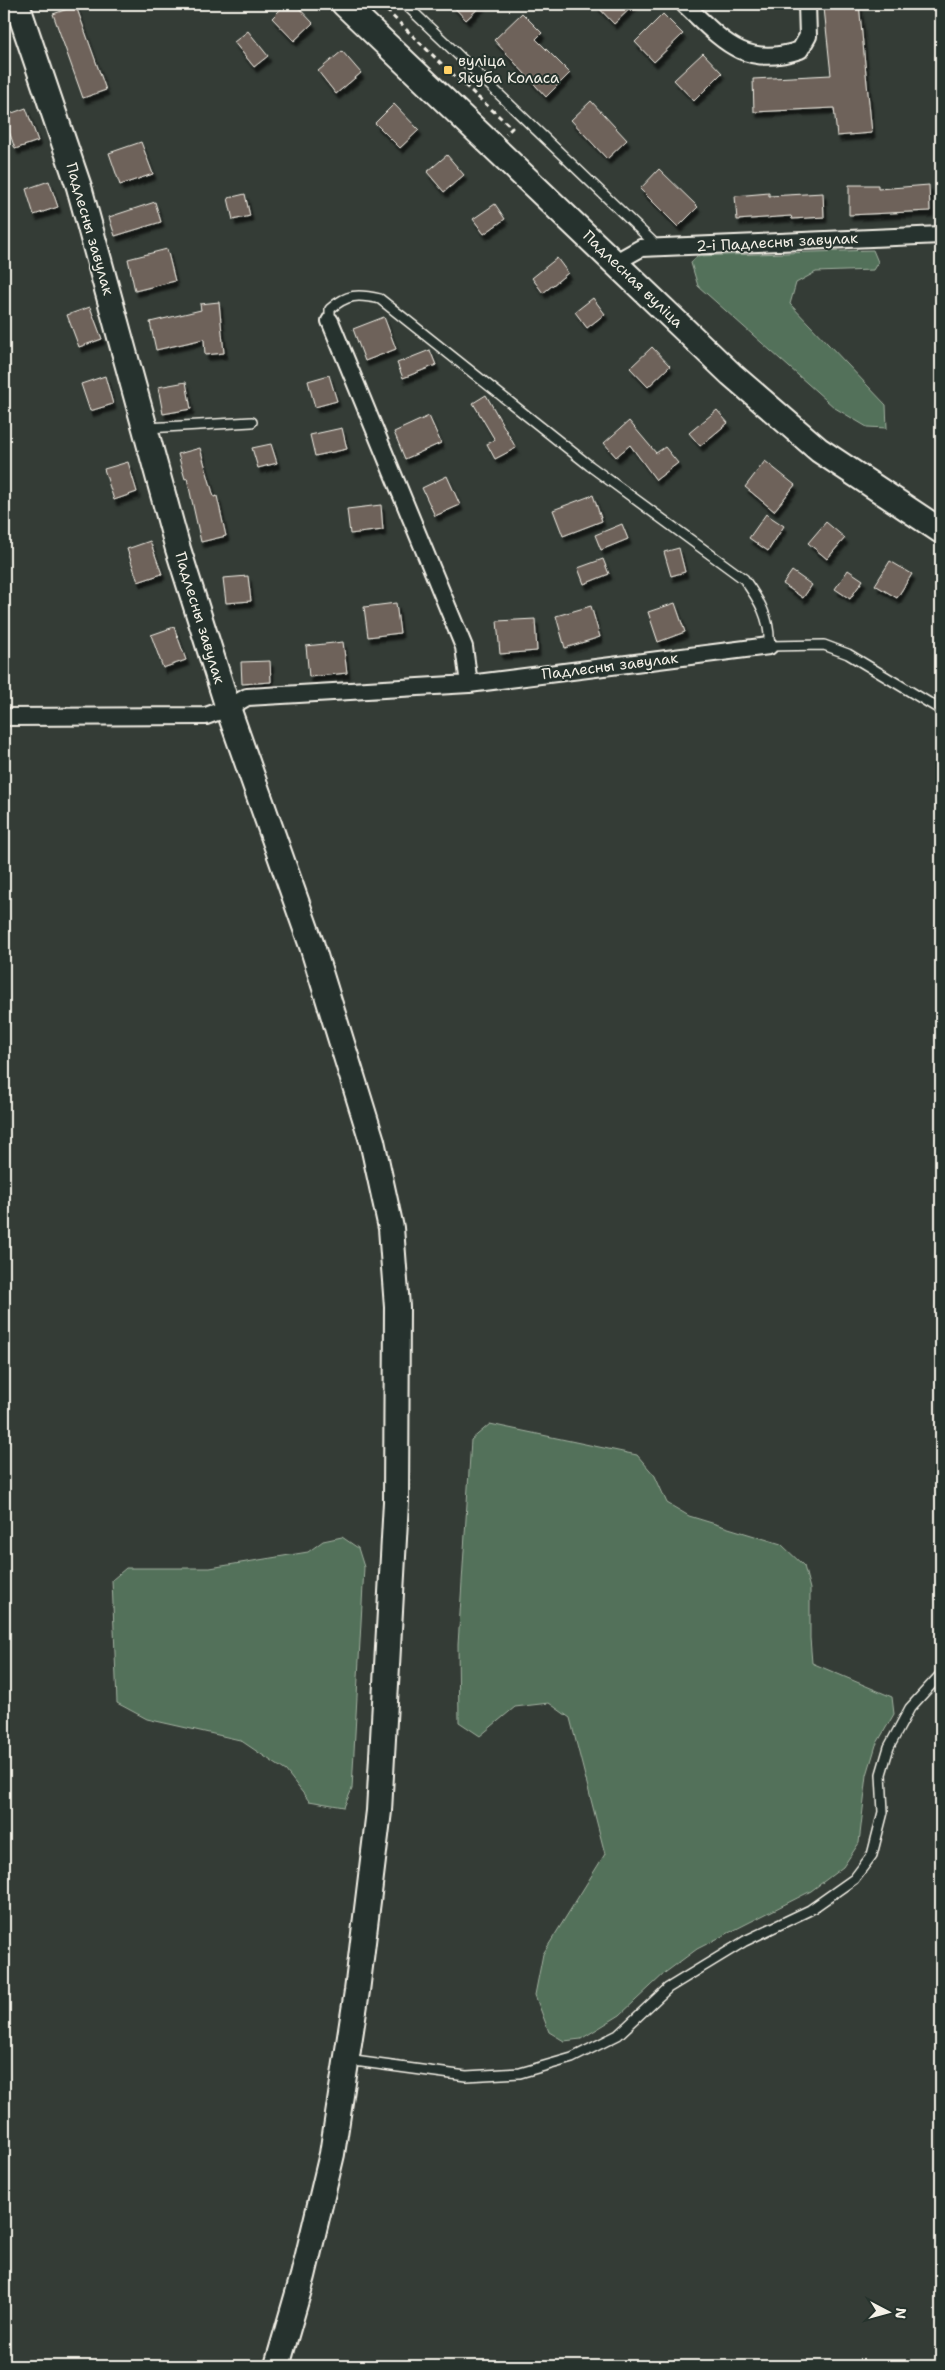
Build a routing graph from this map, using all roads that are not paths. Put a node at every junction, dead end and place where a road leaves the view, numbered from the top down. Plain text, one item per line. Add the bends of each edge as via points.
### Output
1 (17, 4) edge
2 (345, 4) edge
3 (405, 4) edge
4 (684, 4) edge
5 (806, 4) edge
6 (941, 235) edge
7 (654, 248) junction
8 (616, 262) junction
9 (330, 321) joint
10 (252, 422) dead end
11 (147, 428) junction
12 (941, 531) edge
13 (770, 646) junction
14 (469, 684) junction
15 (228, 708) junction
16 (941, 710) edge
17 (4, 716) edge
18 (941, 1674) edge
19 (347, 2060) junction
20 (277, 2366) edge

1 - 11 street, Падлесны завулак via 79,187
2 - 8 street, Падлесная вуліца
3 - 7 lane via 652,241
4 - 5 street via 735,50 756,56 781,57 800,50 808,36
6 - 7 street, 2-і Падлесны завулак
7 - 8 street, 2-і Падлесны завулак via 641,248
8 - 12 street, Падлесная вуліца via 731,374 819,450
9 - 13 lane via 330,309 342,298 364,295 380,298 590,466 744,580 761,603 770,631
9 - 14 street via 464,647
10 - 11 lane
11 - 15 street, Падлесны завулак via 178,549
13 - 14 street, Падлесны завулак
13 - 16 lane via 824,645 848,654
14 - 15 street, Падлесны завулак via 248,697
15 - 17 street via 206,716
15 - 19 street via 312,946 372,1142 391,1228 397,1307 396,1512 379,1811
18 - 19 lane via 910,1708 889,1746 881,1774 883,1812 872,1854 854,1879 810,1910 745,1941 668,1988 618,2035 572,2058 520,2073 466,2076
19 - 20 street via 332,2154 303,2276

